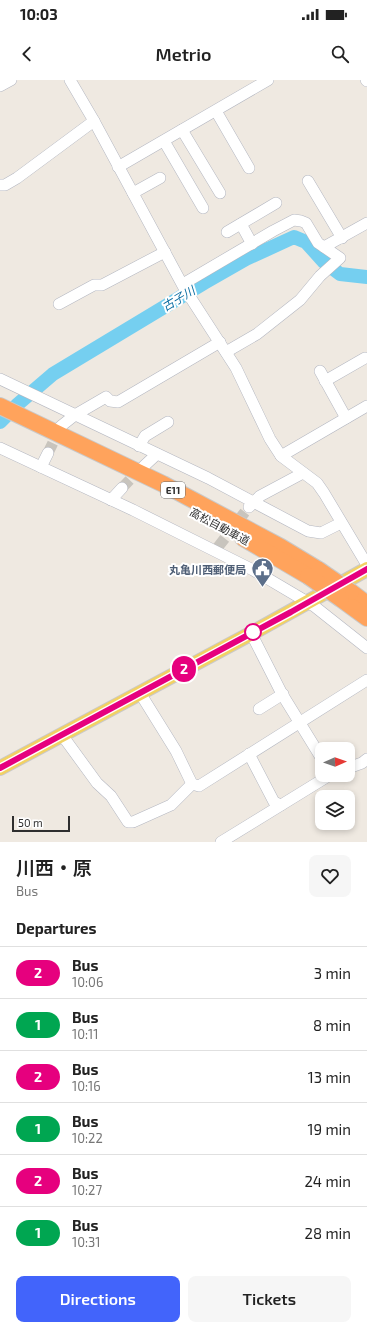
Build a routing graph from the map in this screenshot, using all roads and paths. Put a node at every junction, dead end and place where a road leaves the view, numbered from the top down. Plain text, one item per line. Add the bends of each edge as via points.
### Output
1 (11, 80) edge
2 (70, 80) edge
3 (268, 80) edge
4 (0, 86) edge
5 (216, 111) junction
6 (94, 121) junction
7 (182, 130) junction
8 (164, 140) junction
9 (118, 167) junction
10 (250, 168) dead end
11 (160, 178) dead end
12 (308, 181) dead end
13 (0, 185) edge
14 (133, 193) junction
15 (220, 193) dead end
16 (276, 203) dead end
17 (203, 208) dead end
18 (367, 223) edge
19 (241, 224) junction
20 (227, 232) dead end
21 (342, 238) junction
22 (252, 244) junction
23 (324, 247) junction
24 (165, 252) junction
25 (183, 285) junction
26 (59, 304) dead end
27 (223, 347) junction
28 (365, 357) edge
29 (0, 379) edge
30 (0, 406) edge
31 (367, 406) edge
32 (75, 416) junction
33 (0, 418) edge
34 (346, 418) junction
35 (168, 422) dead end
36 (21, 423) junction
37 (61, 426) tunnel mouth
38 (140, 446) junction
39 (0, 448) edge
40 (48, 453) tunnel mouth
41 (157, 454) junction
42 (281, 456) junction
43 (144, 466) tunnel mouth
44 (42, 467) junction
45 (303, 473) junction
46 (122, 488) tunnel mouth
47 (111, 500) junction
48 (251, 505) junction
49 (341, 523) junction
50 (367, 565) edge
51 (367, 569) edge
52 (346, 596) junction
53 (307, 602) junction
54 (367, 604) edge
55 (367, 618) edge
56 (251, 633) junction
57 (367, 648) edge
58 (367, 680) edge
59 (140, 693) junction
60 (283, 694) junction
61 (259, 709) dead end
62 (299, 722) junction
63 (62, 735) junction
64 (315, 748) edge
65 (250, 754) junction
66 (367, 759) edge
67 (355, 766) edge
68 (0, 768) edge
69 (319, 782) edge
70 (192, 784) junction
71 (281, 805) junction
72 (220, 842) edge

1 - 4 street
2 - 6 street
3 - 5 street
5 - 7 street
5 - 10 street
6 - 9 street
6 - 13 street via 17,178
7 - 8 street
7 - 15 street
8 - 9 street
8 - 17 street
9 - 14 street
11 - 14 street
12 - 21 street
14 - 24 street
16 - 19 street
18 - 21 street
19 - 20 street
19 - 22 street
21 - 23 street
22 - 23 street via 294,220 301,220 310,227 318,242
22 - 25 street
23 - 27 street via 340,258 300,300 257,334
24 - 25 street
24 - 26 street
25 - 27 street
27 - 32 street via 118,402 110,401 106,397
27 - 42 street
28 - 34 street via 322,376
29 - 32 street
30 - 36 highway, 高松自動車道 / E11
31 - 34 street
32 - 37 street
32 - 38 street
33 - 36 highway, 高松自動車道 / E11
34 - 42 street
35 - 38 street via 145,436
36 - 52 highway, 高松自動車道 / E11, bridge via 163,484 281,547
38 - 41 street
39 - 44 street
40 - 44 street
41 - 43 street
41 - 48 street via 208,478
42 - 45 street
44 - 47 street
45 - 48 street via 260,496
45 - 49 street via 317,483
46 - 47 street
47 - 53 street via 217,549
48 - 49 street via 314,533 321,533
49 - 50 street
51 - 53 main road
52 - 54 highway, 高松自動車道 / E11
52 - 55 highway, 高松自動車道 / E11
53 - 56 main road
53 - 57 street
56 - 59 main road
56 - 60 street
58 - 62 street
59 - 63 main road
59 - 70 street via 176,751
60 - 61 street
60 - 62 street
62 - 64 street
62 - 65 street
63 - 68 main road
63 - 70 street via 97,783 111,796 128,822 171,805
65 - 70 street via 199,786
65 - 71 street via 274,802
66 - 67 street
69 - 71 street
71 - 72 street

